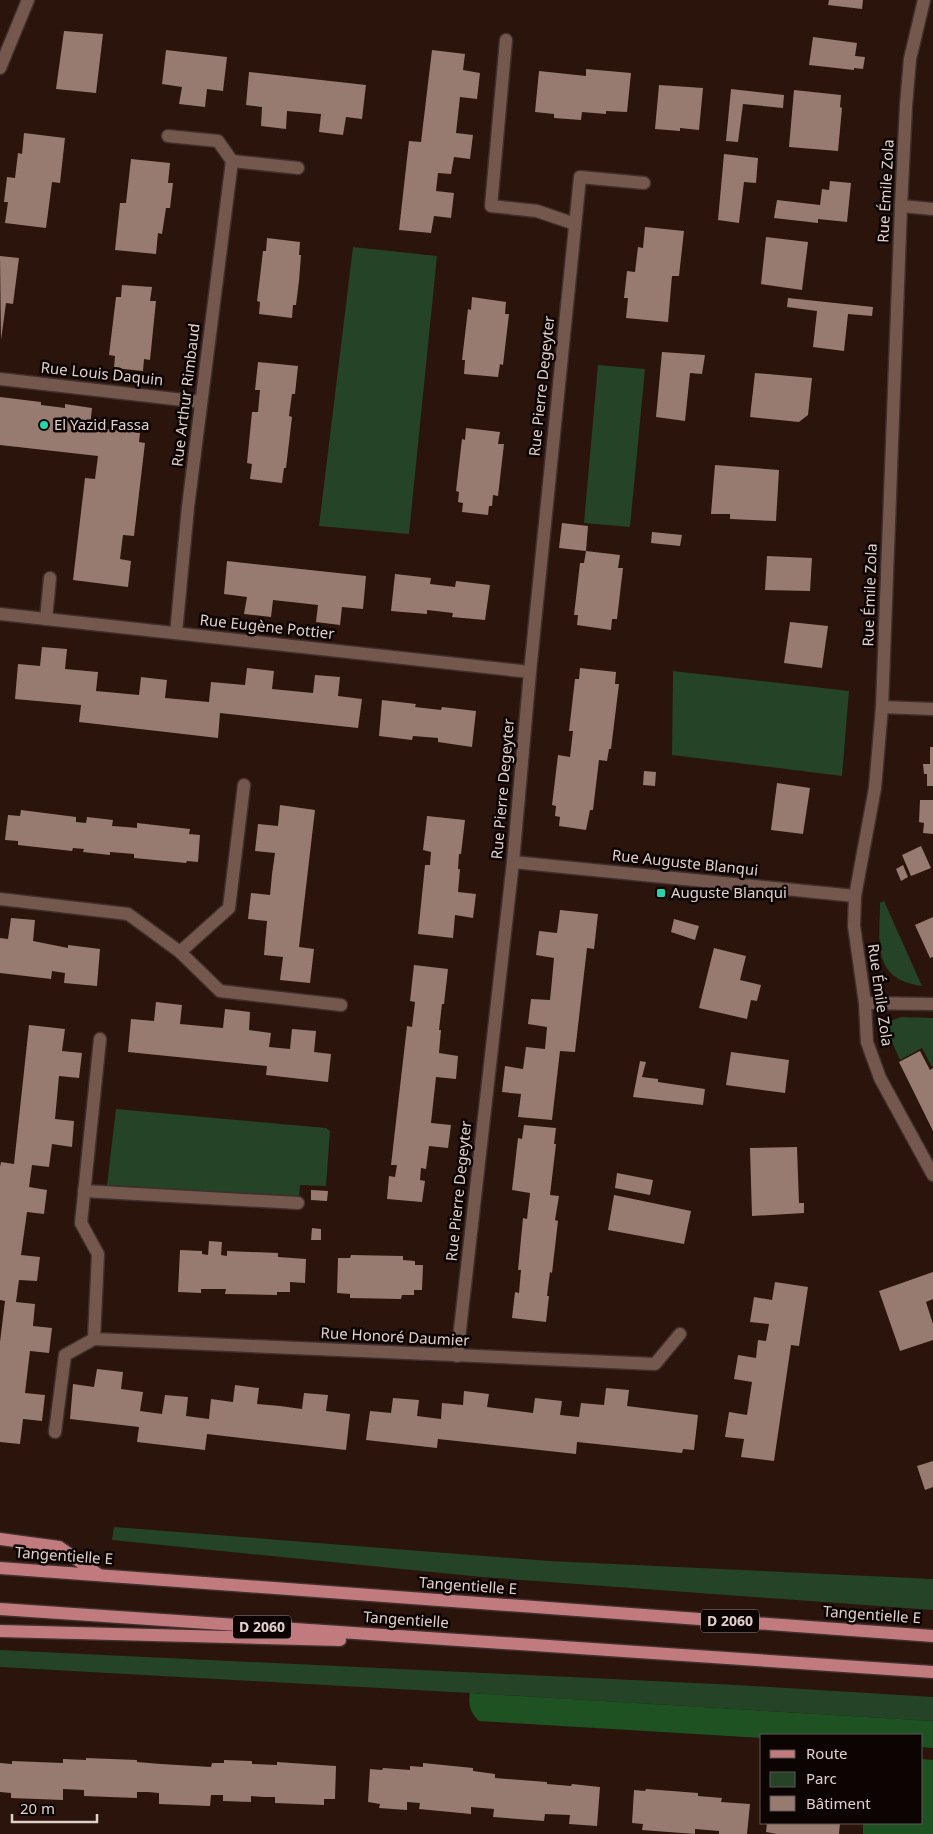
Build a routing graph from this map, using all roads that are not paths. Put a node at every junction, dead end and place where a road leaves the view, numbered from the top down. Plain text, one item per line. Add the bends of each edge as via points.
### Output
1 (28, 0) edge
2 (924, 0) edge
3 (506, 40) dead end
4 (0, 68) edge
5 (168, 136) dead end
6 (232, 161) junction
7 (298, 168) dead end
8 (644, 183) dead end
9 (901, 206) junction
10 (933, 209) edge
11 (575, 224) junction
12 (0, 379) edge
13 (201, 402) junction
14 (50, 578) dead end
15 (0, 614) edge
16 (46, 619) junction
17 (176, 633) junction
18 (530, 672) junction
19 (882, 707) junction
20 (933, 709) edge
21 (244, 785) dead end
22 (513, 862) junction
23 (855, 896) junction
24 (0, 899) edge
25 (180, 952) junction
26 (865, 1004) junction
27 (933, 1004) edge
28 (342, 1005) dead end
29 (100, 1039) dead end
30 (933, 1176) edge
31 (91, 1191) junction
32 (298, 1202) dead end
33 (680, 1334) dead end
34 (94, 1339) junction
35 (457, 1356) junction
36 (55, 1432) dead end
37 (0, 1539) edge
38 (0, 1568) edge
39 (99, 1575) junction
40 (0, 1609) edge
41 (0, 1632) edge
42 (933, 1636) edge
43 (524, 1645) junction
44 (933, 1672) edge

1 - 4 street
2 - 9 street, Rue Émile Zola via 910,60
3 - 11 street via 491,206 537,212
5 - 6 street via 218,141
6 - 7 street
6 - 13 street, Rue Arthur Rimbaud
8 - 11 street, Rue Pierre Degeyter via 580,177
9 - 10 street
9 - 19 street, Rue Émile Zola
11 - 18 street, Rue Pierre Degeyter
12 - 13 street, Rue Louis Daquin
13 - 17 street, Rue Arthur Rimbaud
14 - 16 street
15 - 16 street, Rue Eugène Pottier
16 - 17 street, Rue Eugène Pottier
17 - 18 street, Rue Eugène Pottier
18 - 22 street, Rue Pierre Degeyter
19 - 20 street
19 - 23 street, Rue Émile Zola via 875,788
21 - 25 street via 229,908
22 - 23 street, Rue Auguste Blanqui
22 - 35 street, Rue Pierre Degeyter
23 - 26 street, Rue Émile Zola via 854,926
24 - 25 street via 128,914
25 - 28 street via 220,991
26 - 27 street
26 - 30 street, Rue Émile Zola via 867,1042 880,1078
29 - 31 street
31 - 32 street
31 - 34 street via 81,1222 98,1254
33 - 35 street, Rue Honoré Daumier via 655,1364
34 - 35 street, Rue Honoré Daumier
34 - 36 street via 65,1355
37 - 39 main road via 59,1547
38 - 39 main road, Tangentielle E / D 2060
39 - 42 main road, Tangentielle E / D 2060
40 - 43 main road, Tangentielle / D 2060
41 - 43 main road
43 - 44 main road, Tangentielle / D 2060

